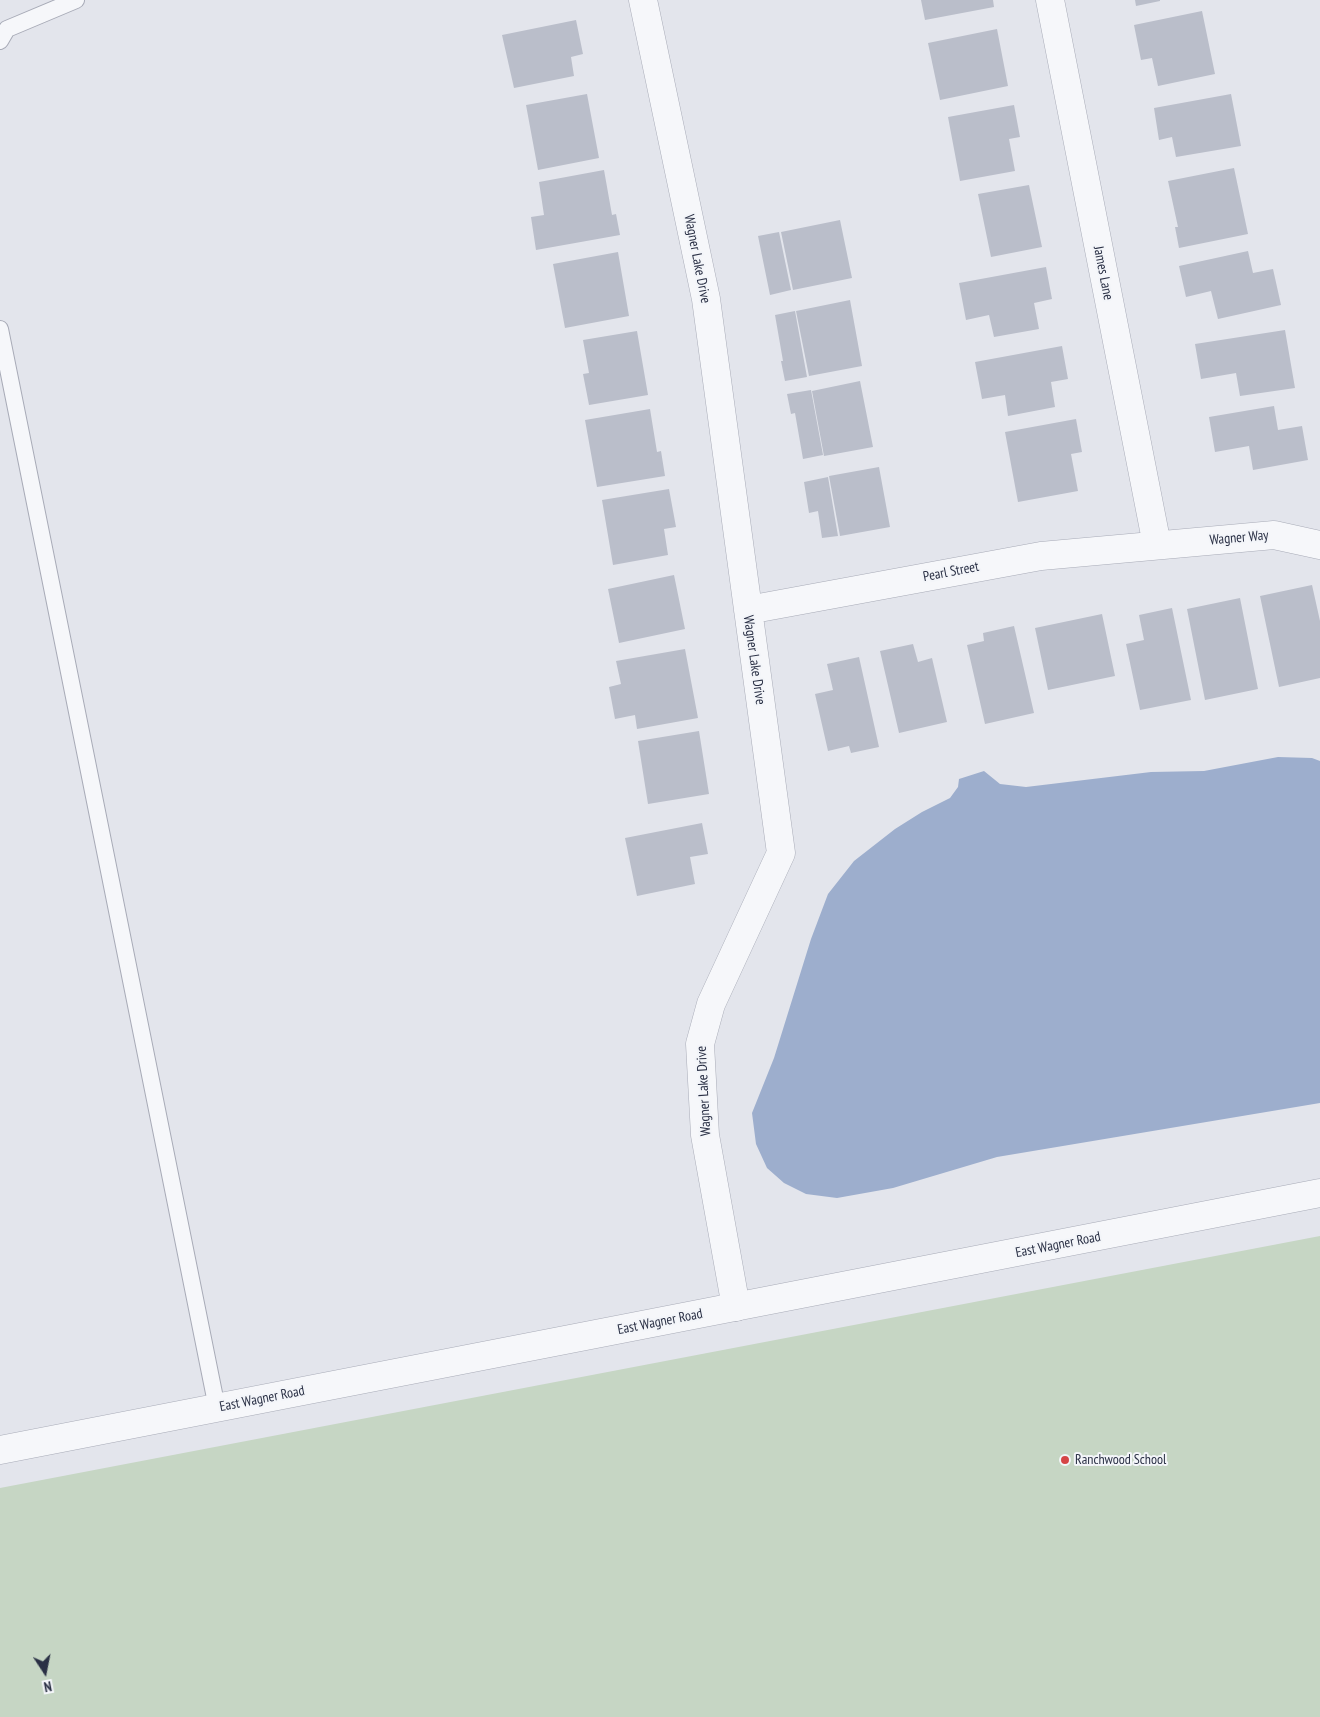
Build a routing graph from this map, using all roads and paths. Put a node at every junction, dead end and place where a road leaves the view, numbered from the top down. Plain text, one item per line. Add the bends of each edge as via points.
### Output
1 (76, 0) edge
2 (643, 0) edge
3 (1050, 0) edge
4 (0, 41) edge
5 (0, 329) edge
6 (1157, 545) junction
7 (1320, 546) edge
8 (748, 610) junction
9 (1320, 1194) edge
10 (736, 1307) junction
11 (217, 1408) junction
12 (0, 1450) edge

1 - 4 lane via 8,29
2 - 8 street, Wagner Lake Drive via 706,299
3 - 6 street, James Lane
5 - 11 lane
6 - 7 street, Wagner Way via 1274,535
6 - 8 street, Pearl Street via 1041,556
8 - 10 street, Wagner Lake Drive via 781,853 711,1004 700,1044 705,1135
9 - 10 street, East Wagner Road
10 - 11 street, East Wagner Road
11 - 12 street, East Wagner Road

